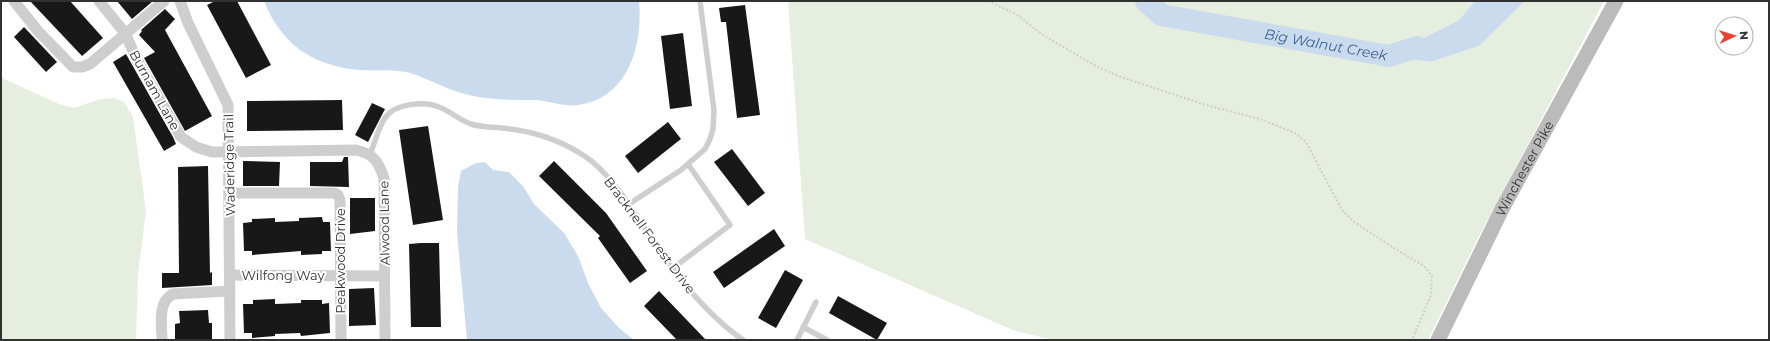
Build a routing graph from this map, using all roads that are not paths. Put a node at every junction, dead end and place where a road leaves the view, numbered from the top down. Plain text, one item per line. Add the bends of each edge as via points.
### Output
1 (14, 1) edge
2 (101, 1) edge
3 (164, 1) edge
4 (180, 1) edge
5 (700, 1) edge
6 (1616, 1) edge
7 (125, 33) junction
8 (230, 151) junction
9 (370, 154) junction
10 (688, 164) junction
11 (230, 193) junction
12 (629, 204) junction
13 (673, 268) junction
14 (230, 275) junction
15 (340, 276) junction
16 (384, 276) junction
17 (230, 291) junction
18 (816, 302) dead end
19 (803, 327) junction
20 (162, 340) edge
21 (230, 340) edge
22 (341, 340) edge
23 (385, 340) edge
24 (743, 340) edge
25 (797, 340) edge
26 (827, 340) edge
27 (1438, 340) edge

1 - 7 street via 38,31 73,67 90,64
2 - 7 street, Burnam Lane
3 - 7 street
4 - 8 street, Waderidge Trail via 228,105
5 - 10 lane via 715,120 705,149
6 - 27 main road, Winchester Pike via 1502,206
7 - 8 street, Burnam Lane via 137,60 181,137 196,147 212,152
8 - 9 street via 356,150
8 - 11 street, Waderidge Trail
9 - 12 lane, Bracknell Forest Drive via 386,117 395,109 431,105 444,109 470,124 530,132 558,141 584,155
9 - 16 street, Alwood Lane via 380,167 384,178
10 - 12 lane
10 - 13 lane via 730,225
11 - 14 street, Waderidge Trail
11 - 15 street, Peakwood Drive via 338,195
12 - 13 lane, Bracknell Forest Drive
13 - 24 lane, Bracknell Forest Drive via 710,311
14 - 15 street, Wilfong Way
14 - 17 street, Waderidge Trail
15 - 16 street, Wilfong Way
15 - 22 street, Peakwood Drive
16 - 23 street, Alwood Lane
17 - 20 street via 173,294 168,297 162,304
17 - 21 street, Waderidge Trail
18 - 19 lane
19 - 25 lane
19 - 26 lane

